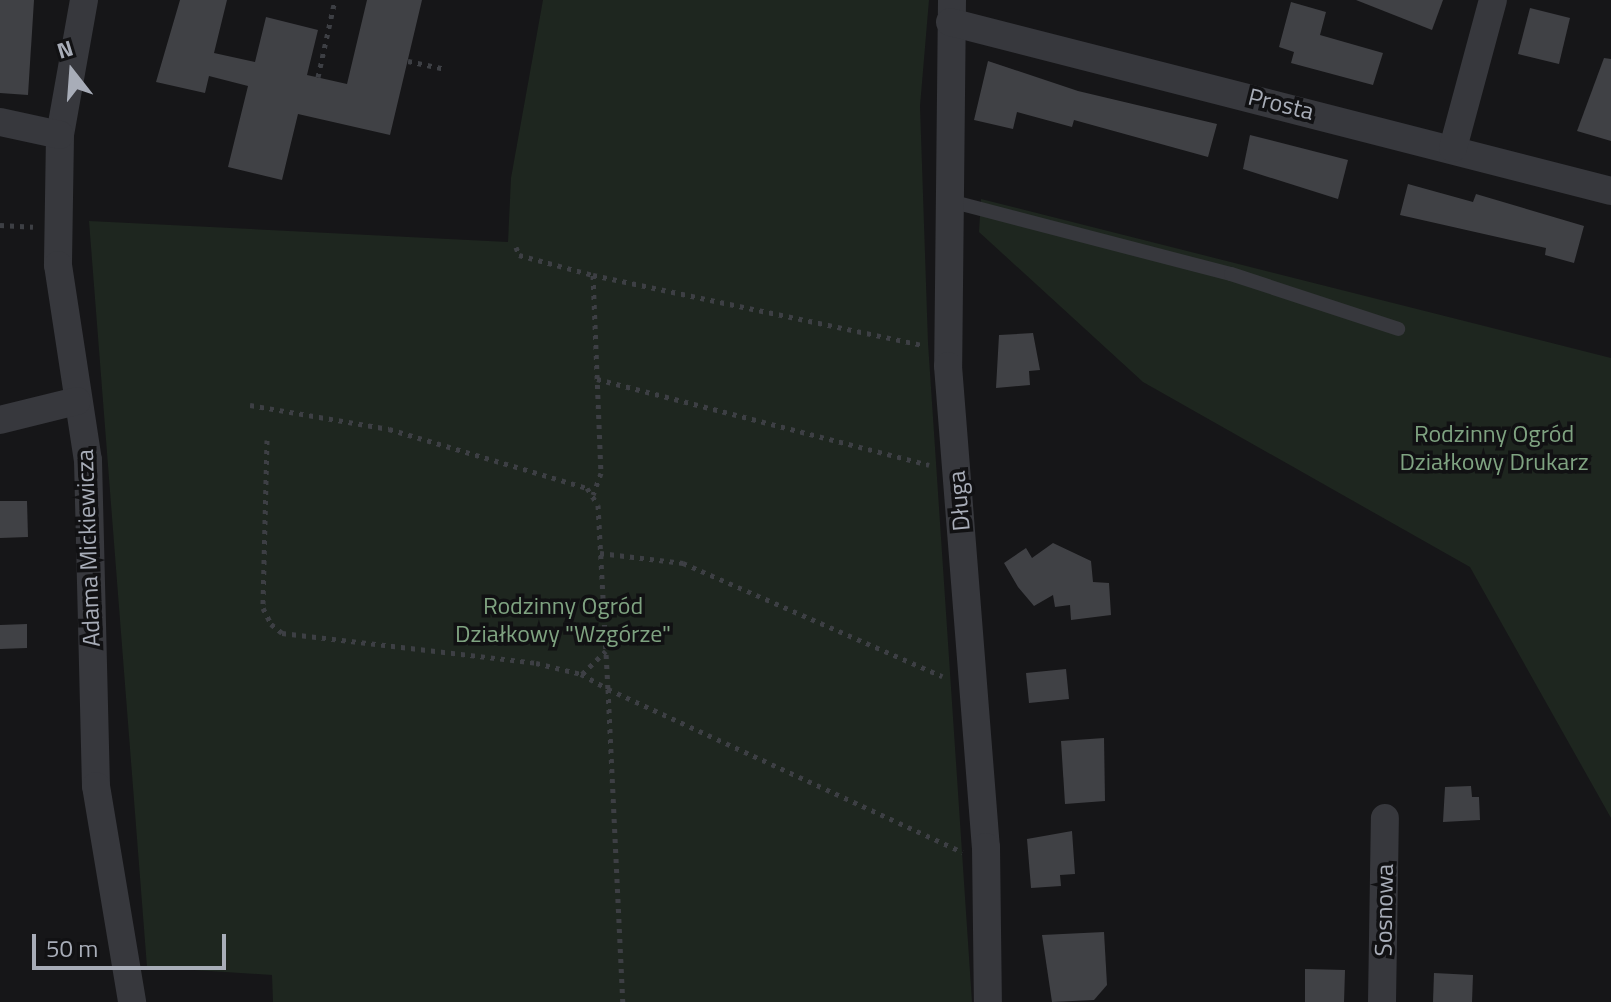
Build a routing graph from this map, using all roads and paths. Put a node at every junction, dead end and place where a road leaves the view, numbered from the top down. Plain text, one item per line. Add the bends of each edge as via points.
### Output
1 (84, 0) edge
2 (335, 0) edge
3 (1493, 0) edge
4 (951, 11) edge
5 (408, 61) dead end
6 (442, 68) dead end
7 (318, 77) dead end
8 (0, 122) edge
9 (60, 135) junction
10 (1453, 148) junction
11 (1611, 191) edge
12 (950, 201) junction
13 (0, 225) edge
14 (39, 227) dead end
15 (516, 247) dead end
16 (593, 275) junction
17 (1398, 329) dead end
18 (922, 345) dead end
19 (597, 379) junction
20 (77, 401) junction
21 (250, 405) dead end
22 (0, 420) edge
23 (267, 440) dead end
24 (957, 467) junction
25 (593, 495) junction
26 (600, 553) junction
27 (606, 650) junction
28 (581, 674) junction
29 (942, 676) dead end
30 (608, 689) junction
31 (1385, 818) dead end
32 (986, 847) junction
33 (132, 1002) edge
34 (623, 1002) edge
35 (988, 1002) edge
36 (1382, 1002) edge

1 - 9 street, Adama Mickiewicza
2 - 7 path
3 - 10 street
4 - 10 street, Prosta
4 - 12 street, Długa
5 - 6 path
8 - 9 street
9 - 20 street, Adama Mickiewicza via 58,265
10 - 11 street, Prosta
12 - 17 lane via 1217,270
12 - 24 street, Długa via 946,273
13 - 14 path
15 - 16 path via 519,255
16 - 18 path
16 - 19 path
19 - 24 path
19 - 25 path via 601,473
20 - 22 street
20 - 33 street, Adama Mickiewicza via 88,460 96,786
21 - 25 path via 389,429 565,478
23 - 28 path via 263,608 282,633 490,656
24 - 32 street, Długa
25 - 26 path
26 - 27 path
26 - 29 path via 683,563
27 - 28 path via 596,666
27 - 30 path
28 - 30 path
30 - 32 path via 960,853
30 - 34 path
31 - 36 street, Sosnowa
32 - 35 street, Długa

